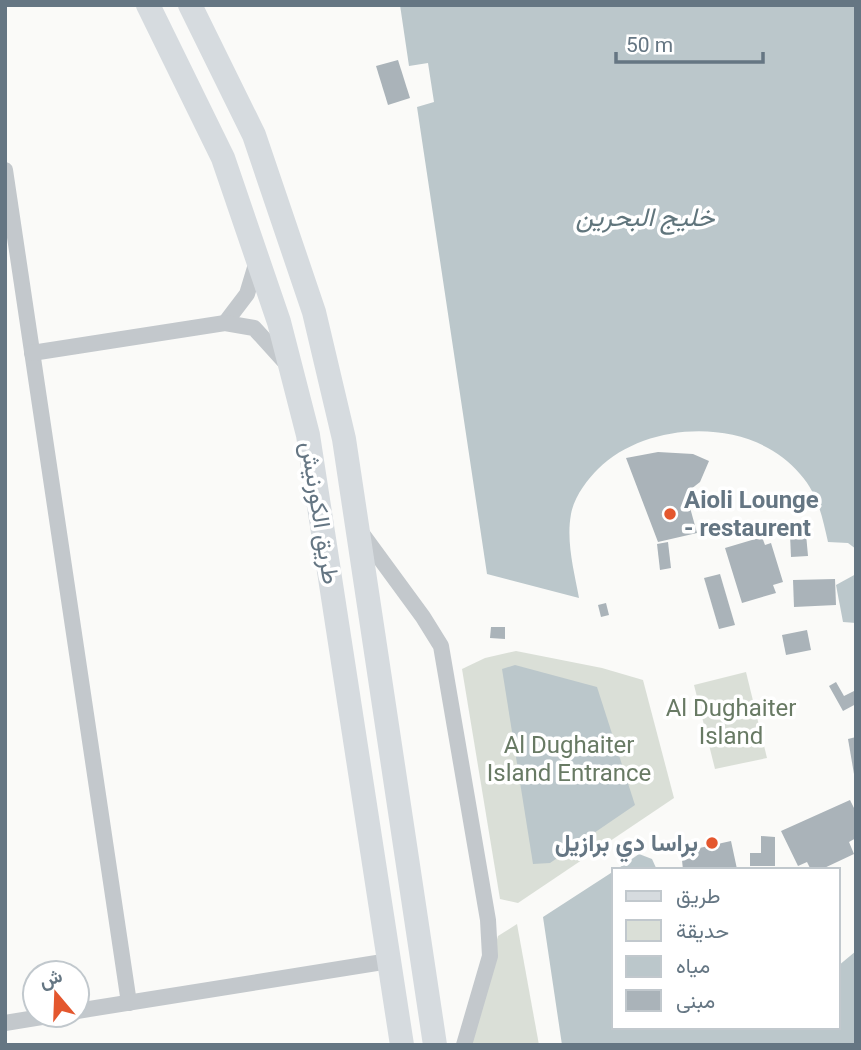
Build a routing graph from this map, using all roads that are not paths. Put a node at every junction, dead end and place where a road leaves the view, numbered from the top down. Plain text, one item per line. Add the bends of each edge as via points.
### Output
1 (148, 5) edge
2 (190, 5) edge
3 (5, 170) edge
4 (258, 259) junction
5 (225, 323) junction
6 (32, 353) junction
7 (292, 371) junction
8 (358, 528) junction
9 (389, 961) junction
10 (128, 1003) junction
11 (91, 1009) edge
12 (402, 1045) edge
13 (435, 1045) edge
14 (464, 1045) edge

1 - 4 main road, طريق الكورنيش via 223,158
2 - 8 main road, طريق الكورنيش via 254,135 314,312 344,439
3 - 6 street
4 - 5 street via 247,294
4 - 7 main road, طريق الكورنيش
5 - 6 street
5 - 7 street via 254,328
6 - 10 street
7 - 9 main road, طريق الكورنيش via 308,435
8 - 13 main road, طريق الكورنيش
8 - 14 street via 441,646 488,920 490,956
9 - 10 street
9 - 12 main road, طريق الكورنيش
10 - 11 street

